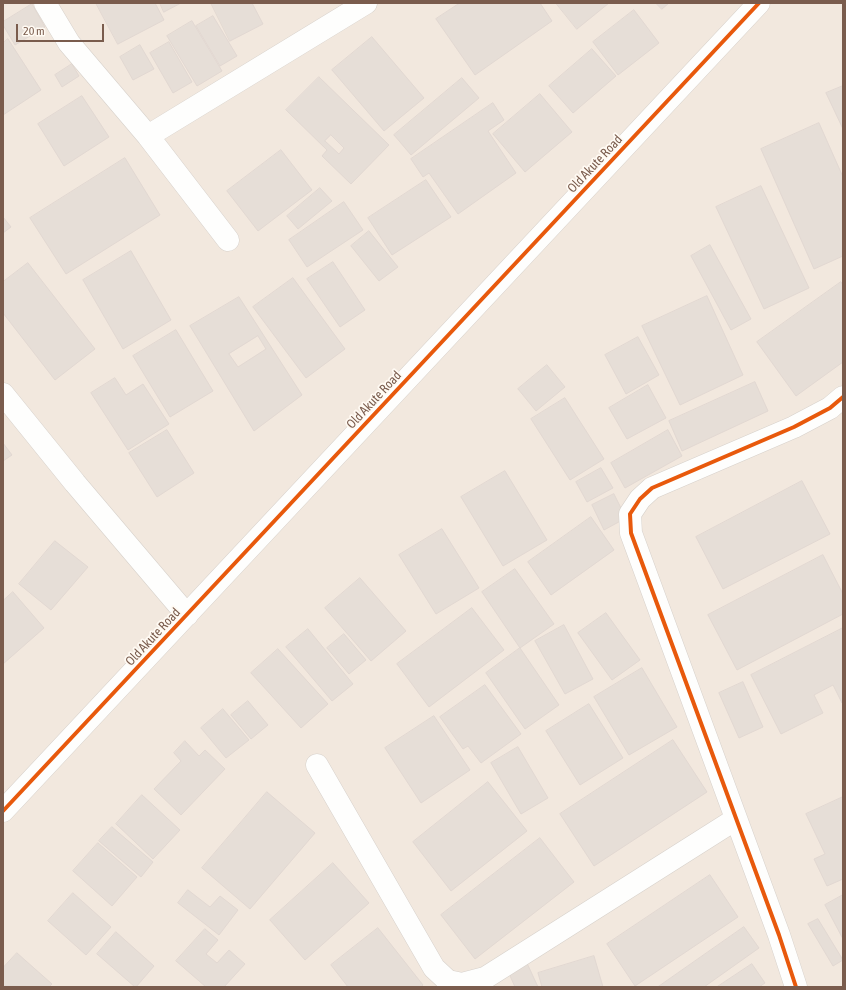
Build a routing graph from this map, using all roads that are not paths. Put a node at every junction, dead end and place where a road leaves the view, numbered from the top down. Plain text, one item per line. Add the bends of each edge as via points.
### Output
1 (45, 3) edge
2 (366, 3) edge
3 (759, 3) edge
4 (148, 136) junction
5 (228, 240) dead end
6 (3, 394) edge
7 (843, 397) edge
8 (187, 615) junction
9 (317, 765) dead end
10 (3, 811) edge
11 (736, 819) junction
12 (796, 987) edge

1 - 4 street via 69,43
2 - 4 street
3 - 8 street, Old Akute Road
4 - 5 street
6 - 8 street
7 - 11 street via 830,408 794,427 652,488 640,499 630,514 631,533
8 - 10 street, Old Akute Road
9 - 11 street via 434,968 448,981 462,984 485,978
11 - 12 street

